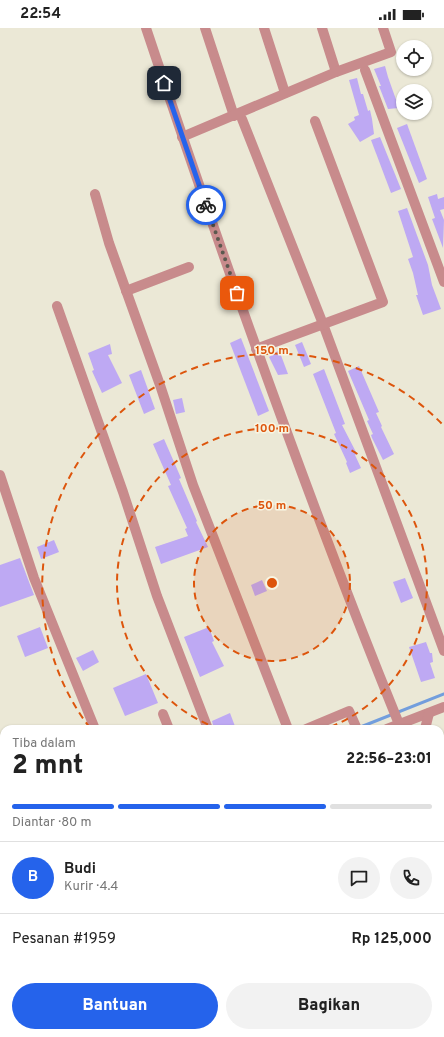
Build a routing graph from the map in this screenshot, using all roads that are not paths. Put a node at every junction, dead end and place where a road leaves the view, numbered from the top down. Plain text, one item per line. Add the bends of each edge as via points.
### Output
1 (146, 28) edge
2 (205, 28) edge
3 (264, 28) edge
4 (322, 28) edge
5 (383, 28) edge
6 (365, 70) dead end
7 (336, 72) junction
8 (285, 94) junction
9 (238, 117) junction
10 (315, 121) dead end
11 (182, 137) junction
12 (95, 194) dead end
13 (189, 267) dead end
14 (444, 282) edge
15 (126, 291) junction
16 (57, 306) dead end
17 (323, 324) junction
18 (256, 349) junction
19 (0, 475) edge
20 (444, 651) edge
21 (444, 707) edge
22 (430, 713) junction
23 (164, 714) dead end
24 (396, 718) junction
25 (93, 725) edge
26 (168, 725) edge
27 (206, 725) edge
28 (286, 725) edge
29 (316, 725) edge
30 (356, 725) edge
31 (390, 725) edge
32 (426, 725) edge

1 - 11 street
2 - 9 street
3 - 8 street
4 - 7 street
5 - 7 street via 391,52
6 - 14 street
7 - 8 street
8 - 9 street
9 - 11 street
9 - 17 street
10 - 17 street via 383,302
11 - 18 street
12 - 15 street
13 - 15 street
15 - 28 street via 193,485
16 - 27 street via 157,596
17 - 18 street
17 - 20 street
18 - 24 street
19 - 25 street via 34,578
21 - 22 street
22 - 24 street
22 - 32 street
23 - 26 street
24 - 31 street
29 - 30 street via 350,711

